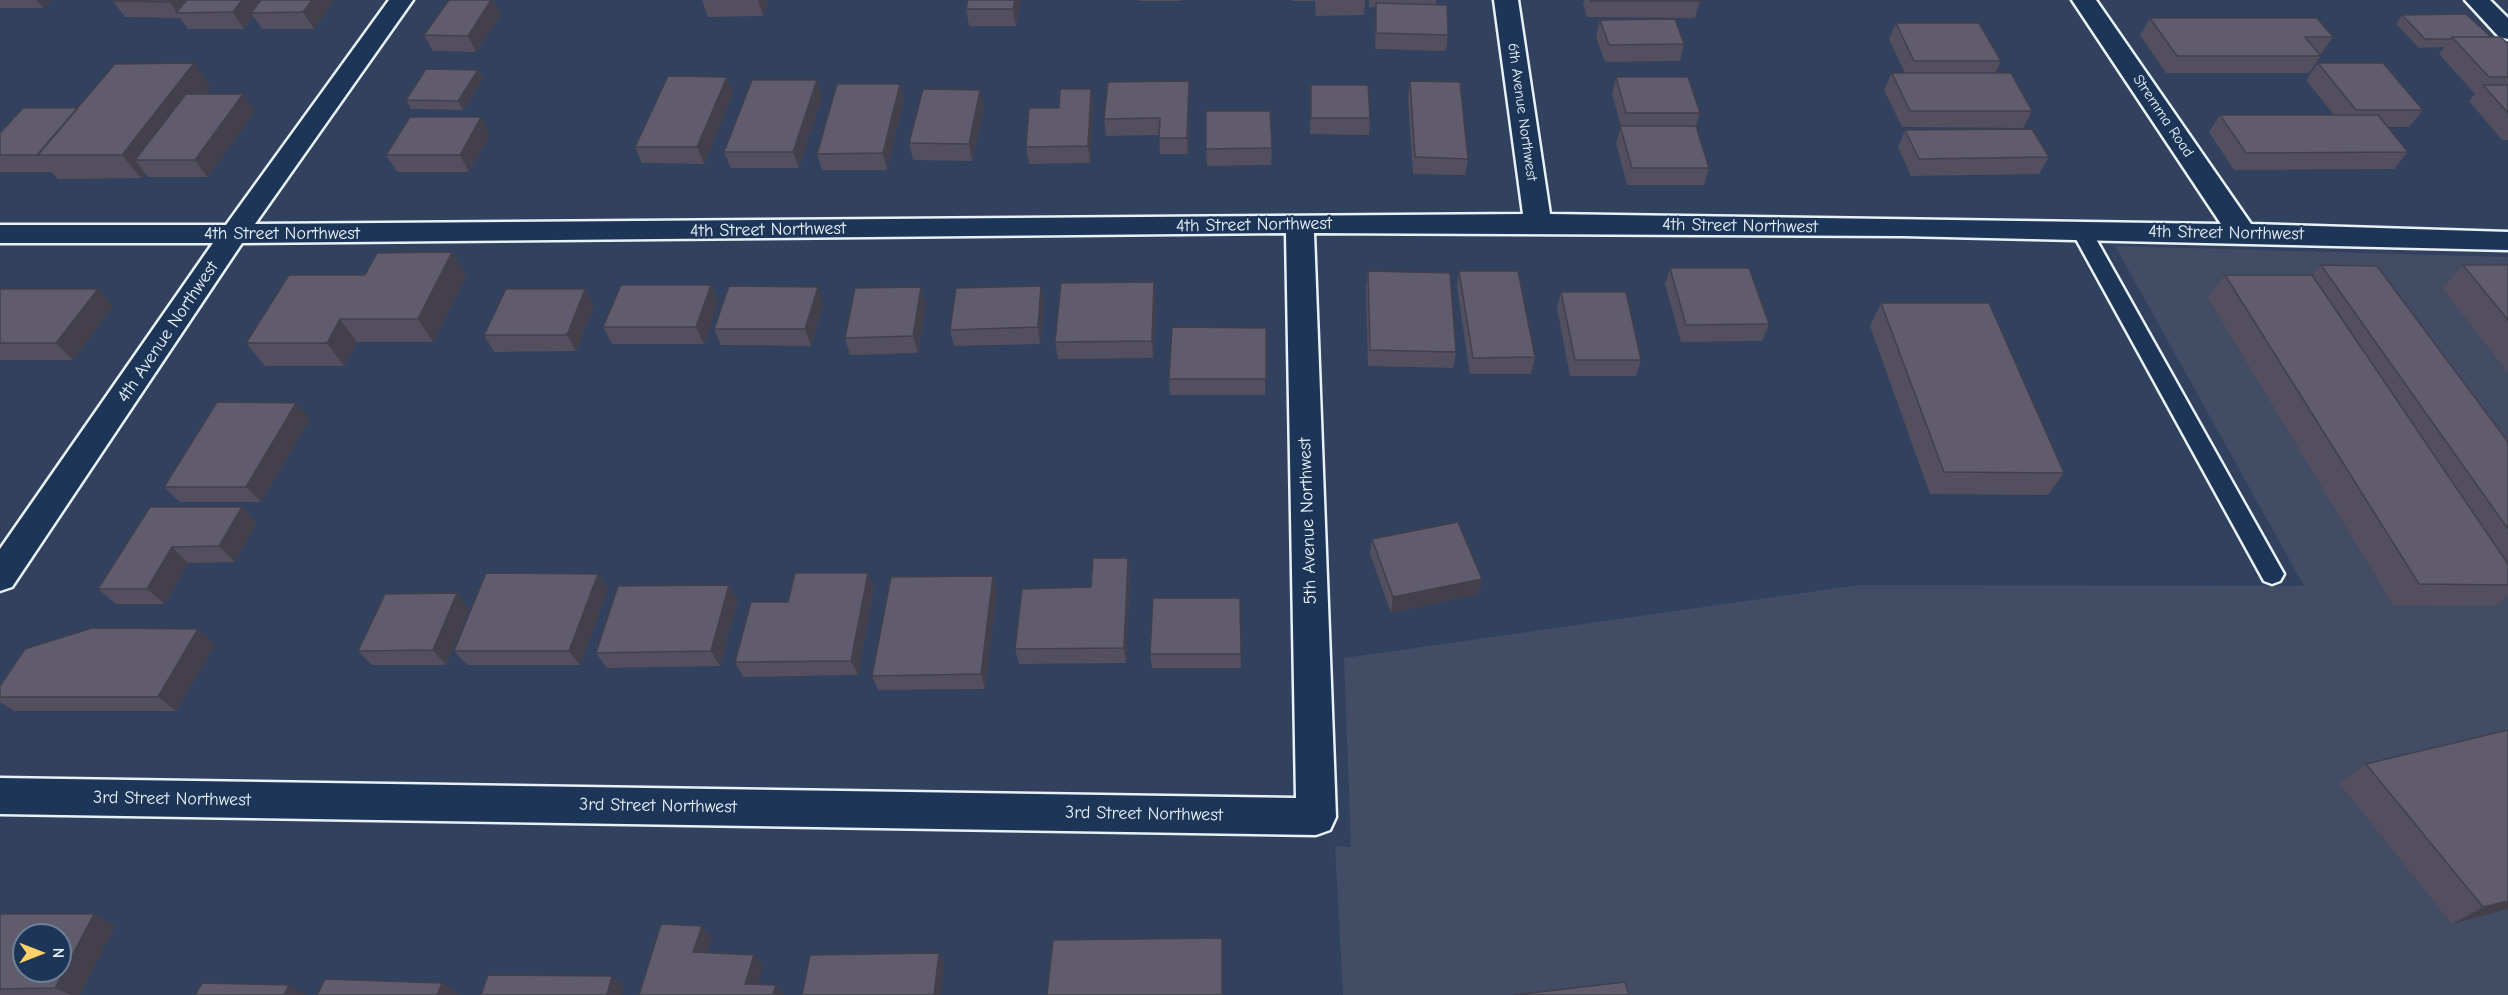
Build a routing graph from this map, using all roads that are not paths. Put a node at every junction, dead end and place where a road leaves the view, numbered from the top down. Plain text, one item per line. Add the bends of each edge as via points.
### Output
1 (401, 0) edge
2 (1506, 0) edge
3 (2084, 0) edge
4 (2476, 0) edge
5 (2508, 32) edge
6 (1538, 223) junction
7 (1300, 225) junction
8 (2081, 230) junction
9 (2242, 232) junction
10 (0, 234) edge
11 (233, 235) junction
12 (2508, 241) edge
13 (2272, 574) dead end
14 (0, 577) edge
15 (0, 796) edge
16 (1316, 817) joint

1 - 11 street, 4th Avenue Northwest
2 - 6 street, 6th Avenue Northwest
3 - 9 street, Stremma Road
4 - 5 street
6 - 7 street, 4th Street Northwest
6 - 8 street, 4th Street Northwest
7 - 11 street, 4th Street Northwest
7 - 16 street, 5th Avenue Northwest
8 - 9 street, 4th Street Northwest
8 - 13 lane
9 - 12 street, 4th Street Northwest
10 - 11 street, 4th Street Northwest
11 - 14 street, 4th Avenue Northwest
15 - 16 street, 3rd Street Northwest

